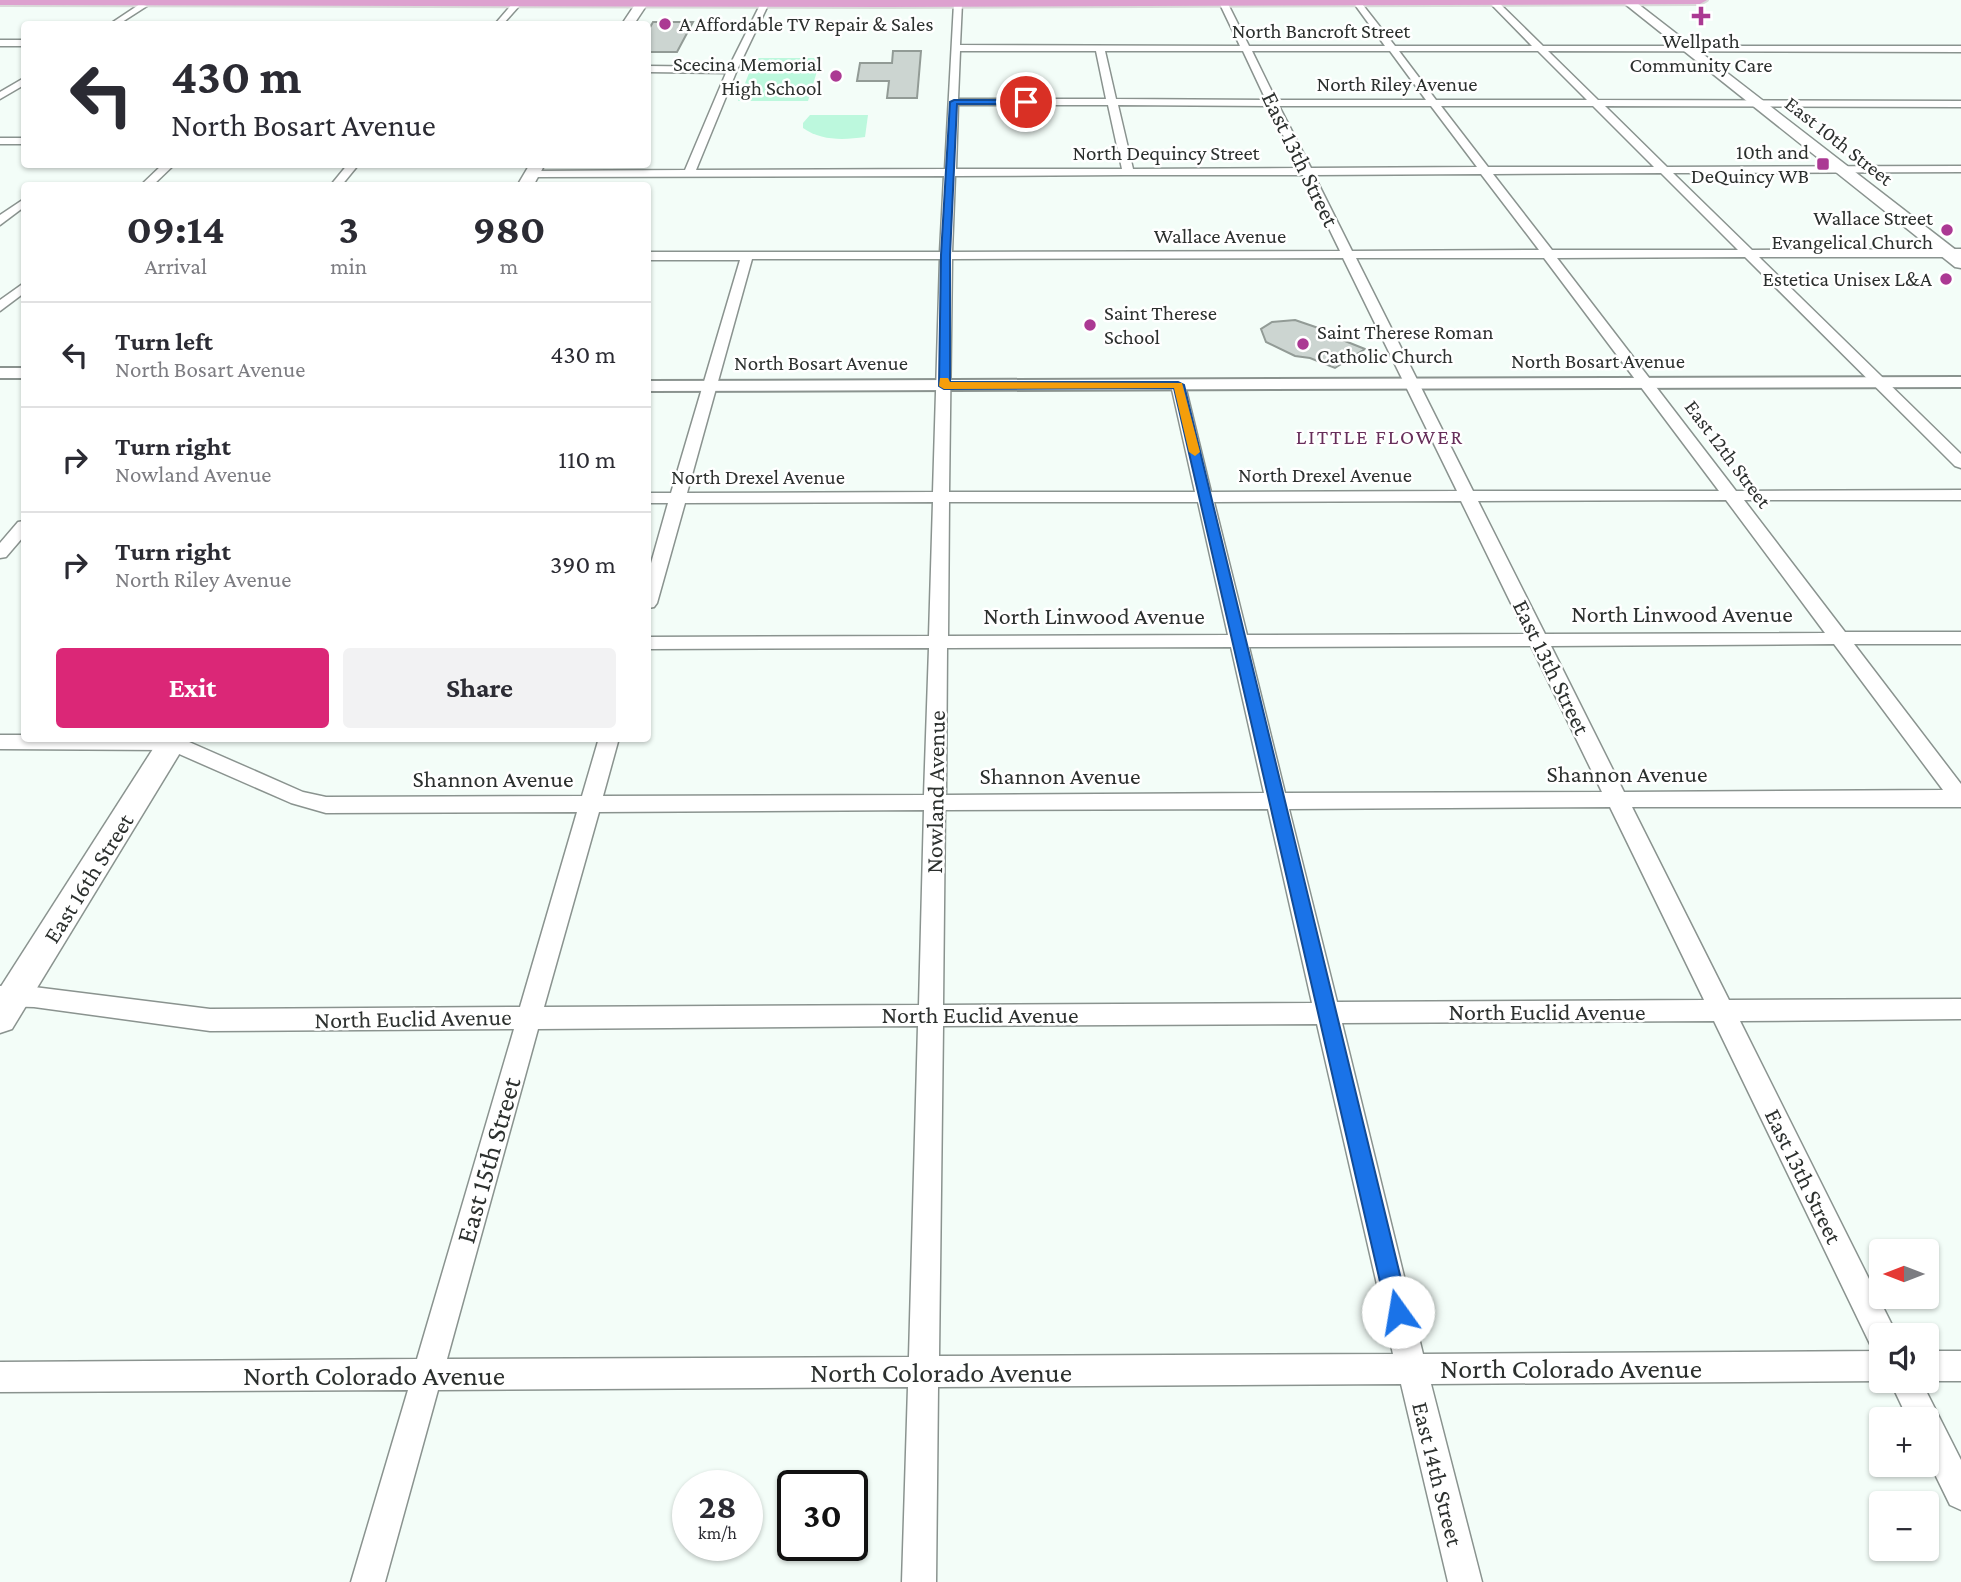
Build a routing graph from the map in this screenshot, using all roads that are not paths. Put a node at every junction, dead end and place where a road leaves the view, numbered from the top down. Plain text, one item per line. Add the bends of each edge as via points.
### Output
1 (1626, 0) edge
2 (1700, 0) edge
3 (1222, 1) edge
4 (1492, 1) edge
5 (149, 2) edge
6 (642, 2) edge
7 (1357, 2) junction
8 (765, 3) junction
9 (958, 3) junction
10 (0, 4) edge
11 (516, 5) junction
12 (119, 21) edge
13 (502, 21) edge
14 (630, 21) edge
15 (0, 43) edge
16 (21, 43) edge
17 (1961, 47) edge
18 (956, 48) junction
19 (1246, 48) junction
20 (1393, 48) junction
21 (1540, 48) junction
22 (1686, 48) junction
23 (1100, 49) junction
24 (651, 69) edge
25 (732, 70) junction
26 (21, 83) edge
27 (0, 88) edge
28 (12, 88) junction
29 (21, 88) edge
30 (0, 96) edge
31 (954, 102) junction
32 (1959, 102) edge
33 (1112, 103) junction
34 (1273, 103) junction
35 (1434, 103) junction
36 (1596, 103) junction
37 (1756, 103) junction
38 (0, 141) edge
39 (21, 141) edge
40 (165, 168) edge
41 (351, 168) edge
42 (1843, 170) junction
43 (1486, 171) junction
44 (1664, 171) junction
45 (1961, 171) edge
46 (1307, 172) junction
47 (689, 173) junction
48 (1128, 173) junction
49 (951, 174) junction
50 (532, 175) edge
51 (150, 182) edge
52 (338, 182) edge
53 (0, 202) edge
54 (21, 202) edge
55 (21, 204) edge
56 (0, 221) edge
57 (1549, 254) junction
58 (1748, 254) junction
59 (946, 255) junction
60 (1348, 255) junction
61 (747, 256) junction
62 (1957, 256) edge
63 (651, 257) edge
64 (21, 290) edge
65 (0, 307) edge
66 (0, 373) edge
67 (21, 373) edge
68 (1961, 382) edge
69 (1880, 383) junction
70 (1412, 384) junction
71 (1646, 384) junction
72 (1178, 385) junction
73 (651, 386) edge
74 (709, 386) junction
75 (944, 386) junction
76 (1961, 463) edge
77 (1731, 495) junction
78 (1961, 495) edge
79 (1468, 496) junction
80 (1205, 497) junction
81 (651, 498) edge
82 (677, 498) junction
83 (942, 498) junction
84 (21, 529) edge
85 (0, 553) edge
86 (651, 592) edge
87 (1961, 638) edge
88 (1840, 639) junction
89 (1539, 640) junction
90 (1239, 641) junction
91 (939, 642) junction
92 (651, 643) edge
93 (0, 742) edge
94 (21, 742) edge
95 (173, 742) edge
96 (176, 742) edge
97 (608, 742) edge
98 (1961, 798) edge
99 (1618, 799) junction
100 (1277, 801) junction
101 (935, 802) junction
102 (590, 803) junction
103 (5, 1004) edge
104 (1961, 1009) edge
105 (1722, 1010) junction
106 (1329, 1013) junction
107 (931, 1014) junction
108 (530, 1017) junction
109 (1876, 1323) edge
110 (1869, 1366) edge
111 (1939, 1366) edge
112 (1961, 1366) edge
113 (1412, 1369) junction
114 (923, 1372) junction
115 (427, 1375) junction
116 (0, 1377) edge
117 (1939, 1449) edge
118 (1961, 1494) edge
119 (368, 1582) edge
120 (919, 1582) edge
121 (1465, 1582) edge

1 - 2 main road
1 - 4 main road
1 - 22 main road, East 10th Street
3 - 7 main road
3 - 9 main road
3 - 19 street, East 13th Street
4 - 7 main road
4 - 21 street
5 - 6 main road
5 - 10 main road
5 - 11 main road
5 - 12 street
6 - 8 main road
6 - 11 main road
6 - 14 main road
7 - 20 street, East 12th Street
8 - 9 main road
8 - 25 street
9 - 18 street, Nowland Avenue
11 - 13 street
15 - 16 street
17 - 22 street, North Bancroft Street
18 - 23 street, North Bancroft Street
18 - 31 street, Nowland Avenue
19 - 20 street, North Bancroft Street
19 - 23 street, North Bancroft Street
19 - 34 street, East 13th Street
20 - 21 street, North Bancroft Street
20 - 35 street, East 12th Street
21 - 22 street, North Bancroft Street
21 - 36 street
22 - 37 main road, East 10th Street
23 - 33 street
24 - 25 street
25 - 47 street
26 - 28 street
27 - 28 street
28 - 29 street
28 - 30 street
31 - 33 street, North Riley Avenue
31 - 49 street, Nowland Avenue
32 - 37 street, North Riley Avenue
33 - 34 street, North Riley Avenue
33 - 48 street
34 - 35 street, North Riley Avenue
34 - 46 street, East 13th Street
35 - 36 street, North Riley Avenue
35 - 43 street, East 12th Street
36 - 37 street, North Riley Avenue
36 - 44 street
37 - 42 main road, East 10th Street
38 - 39 street
40 - 51 street
41 - 52 street
42 - 44 street, North Dequincy Street
42 - 45 street, North Dequincy Street
42 - 62 main road, East 10th Street
43 - 44 street, North Dequincy Street
43 - 46 street, North Dequincy Street
43 - 57 street, East 12th Street
44 - 58 street
46 - 48 street, North Dequincy Street
46 - 60 street, East 13th Street
47 - 49 street, North Dequincy Street
47 - 50 street, North Dequincy Street
48 - 49 street, North Dequincy Street
49 - 59 street, Nowland Avenue
53 - 54 street
55 - 56 street
57 - 58 street, Wallace Avenue
57 - 60 street, Wallace Avenue
57 - 71 street, East 12th Street
58 - 62 street, Wallace Avenue
58 - 69 street
59 - 60 street, Wallace Avenue
59 - 61 street, Wallace Avenue
59 - 75 street, Nowland Avenue
60 - 70 street, East 13th Street
61 - 63 street, Wallace Avenue
61 - 74 street
64 - 65 street
66 - 67 street
68 - 69 street, North Bosart Avenue
69 - 71 street, North Bosart Avenue
69 - 76 street
70 - 71 street, North Bosart Avenue
70 - 72 street, North Bosart Avenue
70 - 79 street, East 13th Street
71 - 77 street, East 12th Street
72 - 75 street, North Bosart Avenue
72 - 80 street, East 14th Street
73 - 74 street, North Bosart Avenue
74 - 75 street, North Bosart Avenue
74 - 82 street
75 - 83 street, Nowland Avenue
77 - 78 street, North Drexel Avenue
77 - 79 street, North Drexel Avenue
77 - 88 street, East 12th Street
79 - 80 street, North Drexel Avenue
79 - 89 street, East 13th Street
80 - 83 street, North Drexel Avenue
80 - 90 street, East 14th Street
81 - 82 street, North Drexel Avenue
82 - 83 street, North Drexel Avenue
82 - 86 street
83 - 91 street, Nowland Avenue
84 - 85 street
87 - 88 street, North Linwood Avenue
88 - 89 street, North Linwood Avenue
88 - 98 street, East 12th Street
89 - 90 street, North Linwood Avenue
89 - 99 street, East 13th Street
90 - 91 street, North Linwood Avenue
90 - 100 street, East 14th Street
91 - 92 street, North Linwood Avenue
91 - 101 street, Nowland Avenue
93 - 94 street
95 - 103 main road, East 16th Street
96 - 102 street, Shannon Avenue via 317,804
97 - 102 street, East 15th Street
98 - 99 street, Shannon Avenue
99 - 100 street, Shannon Avenue
99 - 105 street, East 13th Street
100 - 101 street, Shannon Avenue
100 - 106 street, East 14th Street
101 - 102 street, Shannon Avenue
101 - 107 street, Nowland Avenue
102 - 108 street, East 15th Street
103 - 108 street, North Euclid Avenue via 209,1020
104 - 105 street, North Euclid Avenue
105 - 106 street, North Euclid Avenue
105 - 109 street, East 13th Street
106 - 107 street, North Euclid Avenue
106 - 113 street, East 14th Street
107 - 108 street, North Euclid Avenue
107 - 114 street, Nowland Avenue
108 - 115 street, East 15th Street
110 - 113 street, North Colorado Avenue
111 - 112 street
113 - 114 street, North Colorado Avenue
113 - 121 street, East 14th Street
114 - 115 street, North Colorado Avenue
114 - 120 street, Nowland Avenue
115 - 116 street, North Colorado Avenue
115 - 119 street, East 15th Street
117 - 118 street

